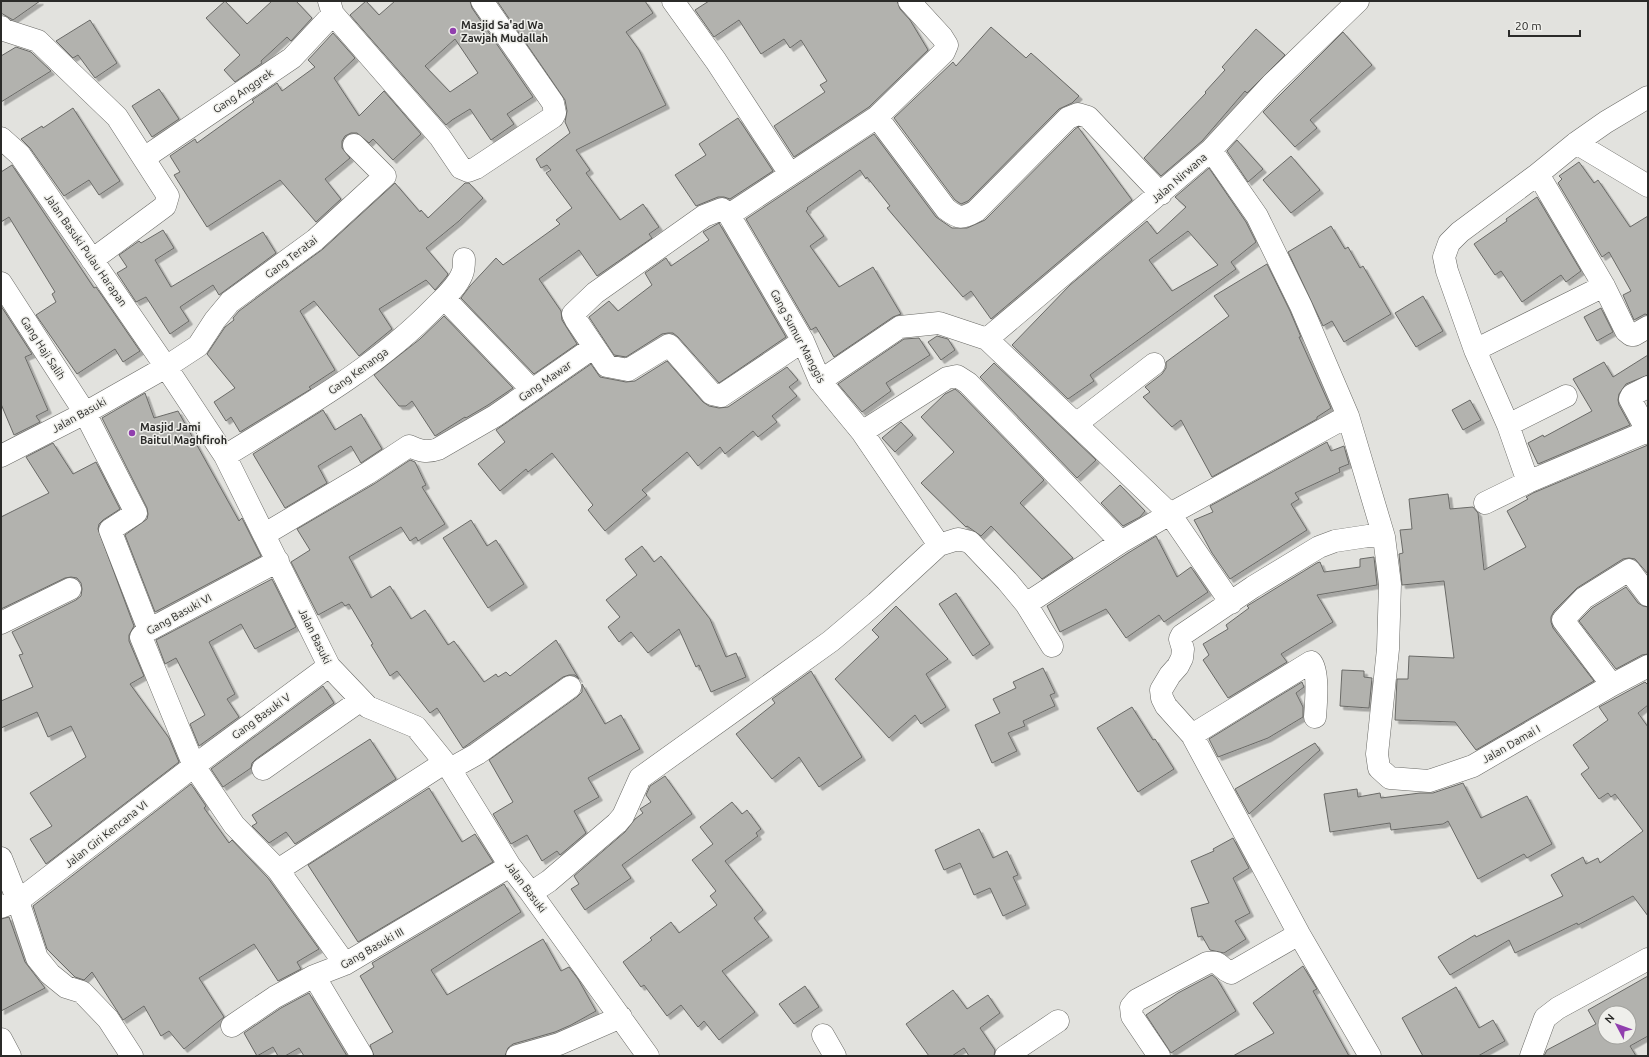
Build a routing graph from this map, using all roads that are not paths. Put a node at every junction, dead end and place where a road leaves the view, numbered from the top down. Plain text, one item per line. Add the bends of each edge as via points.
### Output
1 (482, 1) edge
2 (673, 1) edge
3 (909, 1) edge
4 (1358, 1) edge
5 (331, 7) edge
6 (1, 27) edge
7 (1648, 97) edge
8 (877, 118) junction
9 (1, 138) edge
10 (1576, 143) junction
11 (354, 145) dead end
12 (1211, 150) junction
13 (144, 158) junction
14 (790, 174) junction
15 (1538, 174) junction
16 (1648, 186) edge
17 (1161, 194) junction
18 (729, 215) junction
19 (464, 259) dead end
20 (92, 260) junction
21 (1, 283) edge
22 (1604, 286) junction
23 (444, 298) junction
24 (1648, 327) edge
25 (987, 339) junction
26 (803, 341) junction
27 (594, 347) junction
28 (1475, 350) junction
29 (1154, 364) dead end
30 (166, 367) junction
31 (820, 381) junction
32 (1648, 387) edge
33 (532, 390) junction
34 (1566, 396) dead end
35 (85, 413) junction
36 (1348, 416) junction
37 (1076, 424) junction
38 (1508, 425) junction
39 (862, 432) junction
40 (1647, 432) edge
41 (1, 456) edge
42 (225, 456) junction
43 (1528, 482) junction
44 (1485, 503) dead end
45 (1170, 514) junction
46 (265, 534) junction
47 (1384, 537) junction
48 (1122, 542) junction
49 (939, 545) junction
50 (278, 561) junction
51 (70, 589) dead end
52 (1648, 595) edge
53 (1231, 603) junction
54 (1026, 604) junction
55 (1, 623) edge
56 (149, 630) junction
57 (1052, 646) dead end
58 (329, 666) junction
59 (1648, 666) edge
60 (1612, 685) junction
61 (570, 687) dead end
62 (361, 700) junction
63 (1315, 716) dead end
64 (1192, 735) junction
65 (194, 766) junction
66 (447, 766) junction
67 (262, 769) dead end
68 (1, 858) edge
69 (510, 866) junction
70 (278, 870) junction
71 (531, 893) junction
72 (10, 904) edge
73 (1299, 934) junction
74 (1648, 959) edge
75 (345, 964) junction
76 (314, 976) junction
77 (621, 1017) junction
78 (1058, 1021) dead end
79 (232, 1026) dead end
80 (823, 1035) dead end
81 (1, 1039) edge
82 (10, 1056) edge
83 (132, 1056) edge
84 (362, 1056) edge
85 (517, 1056) edge
86 (648, 1056) edge
87 (835, 1056) edge
88 (1006, 1056) edge
89 (1158, 1056) edge
90 (1370, 1056) edge
91 (1531, 1056) edge

1 - 5 street via 553,104 555,112 553,117 468,171 462,168 440,137
2 - 14 street via 716,61
3 - 8 street via 947,45 939,58
4 - 12 street, Jalan Nirwana via 1272,84
5 - 13 street, Gang Anggrek via 292,58
6 - 13 street via 38,41 117,117
7 - 10 street
8 - 14 street
8 - 17 street via 946,209 957,217 967,217 976,211 1068,118 1078,114 1088,117
9 - 20 street, Jalan Basuki Pulau Harapan via 20,155
10 - 15 street
10 - 16 street
11 - 30 street, Gang Teratai via 385,176 315,240 230,302 198,346
12 - 17 street, Jalan Nirwana
12 - 36 street via 1257,216 1301,306
13 - 20 street via 168,196 165,206
14 - 18 street
15 - 22 street
15 - 28 street via 1449,243 1444,257 1447,271
17 - 25 street, Jalan Nirwana
18 - 26 street, Gang Sumur Manggis
18 - 27 street via 722,209 704,216 580,306 573,314
19 - 23 street, Gang Kenanga via 463,274
20 - 30 street, Jalan Basuki Pulau Harapan
21 - 35 street, Gang Haji Salih
22 - 24 street via 1626,331 1634,335
22 - 28 street
23 - 33 street
23 - 42 street, Gang Kenanga via 382,355 338,387
25 - 31 street via 938,323 900,327
25 - 37 street
26 - 27 street via 721,396 712,394 669,344 628,370 607,366
26 - 31 street, Gang Sumur Manggis
27 - 33 street, Gang Mawar
28 - 38 street
29 - 37 street
30 - 35 street, Jalan Basuki
30 - 42 street, Jalan Basuki
31 - 39 street, Gang Sumur Manggis
32 - 40 street via 1632,395 1630,399
33 - 46 street, Gang Mawar via 495,416 438,449 430,452 409,446
34 - 38 street
35 - 41 street, Jalan Basuki
35 - 56 street, Gang Haji Salih via 136,513 110,530
36 - 45 street
36 - 47 street
37 - 45 street
38 - 43 street
39 - 48 street via 947,378 957,376 968,383
39 - 49 street, Gang Sumur Manggis
40 - 43 street
42 - 46 street, Jalan Basuki
43 - 44 street
45 - 48 street
45 - 53 street
46 - 50 street, Jalan Basuki
47 - 53 street via 1368,536 1335,541 1253,587
47 - 60 street, Jalan Damai I via 1390,591 1388,649 1377,754 1379,768 1390,778 1429,781 1473,766
48 - 54 street
49 - 54 street via 958,539 970,542
49 - 71 street via 831,641 640,778 623,816 617,823 550,881
50 - 56 street, Gang Basuki VI
50 - 58 street, Jalan Basuki
51 - 55 street
52 - 60 street via 1629,570 1584,598 1563,620
53 - 64 street via 1182,636 1182,658 1161,690 1166,706
54 - 57 street
56 - 65 street, Gang Basuki VI via 141,637 143,644
58 - 62 street, Jalan Basuki
58 - 65 street, Gang Basuki V
59 - 60 street, Jalan Damai I
61 - 66 street via 477,754
62 - 66 street, Jalan Basuki via 368,707 416,727
62 - 67 street
63 - 64 street via 1314,665 1310,662
64 - 73 street
65 - 70 street via 234,826
65 - 72 street, Jalan Giri Kencana VI
66 - 69 street, Jalan Basuki
66 - 70 street
68 - 72 street
69 - 71 street, Jalan Basuki
69 - 75 street, Gang Basuki III
70 - 75 street
71 - 77 street, Jalan Basuki
72 - 83 street via 37,958 50,974 66,987 82,992 108,1019
73 - 89 street via 1231,973 1226,972 1214,961 1207,963 1137,1000 1131,1008 1132,1016
73 - 90 street
74 - 91 street via 1558,1008 1545,1018
75 - 76 street, Gang Basuki III
76 - 79 street, Gang Basuki III via 274,997
76 - 84 street
77 - 85 street via 559,1044
77 - 86 street, Jalan Basuki
78 - 88 street
80 - 87 street
81 - 82 street

